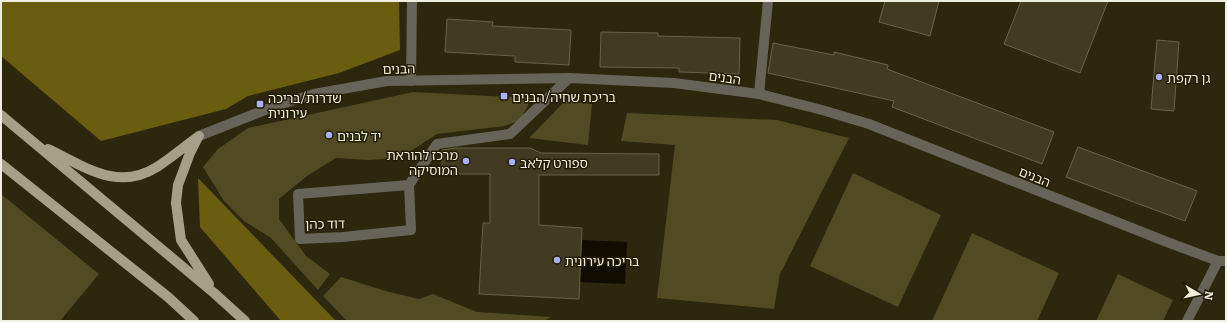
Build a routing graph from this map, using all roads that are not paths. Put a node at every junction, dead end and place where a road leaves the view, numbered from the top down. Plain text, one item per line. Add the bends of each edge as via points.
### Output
1 (412, 1) edge
2 (768, 1) edge
3 (569, 78) junction
4 (411, 81) junction
5 (759, 94) junction
6 (1, 115) edge
7 (199, 136) junction
8 (34, 142) junction
9 (1, 164) edge
10 (409, 185) junction
11 (1222, 261) edge
12 (214, 293) junction
13 (194, 321) edge
14 (244, 321) edge
15 (1187, 321) edge

1 - 4 street
2 - 5 street
3 - 4 street, הבנים
3 - 5 street, הבנים via 674,83
3 - 10 street via 510,134 437,144
4 - 7 street, הבנים via 387,81 314,94 275,106
5 - 11 street, הבנים via 869,124 1167,242
6 - 8 main road
7 - 8 main road via 156,167 138,176 119,178 99,174
7 - 12 main road via 178,185 176,203 181,240
8 - 12 main road
9 - 13 main road via 168,297
10 - 10 street, דוד כהן via 298,194 300,239 411,230
11 - 15 street
12 - 14 main road

